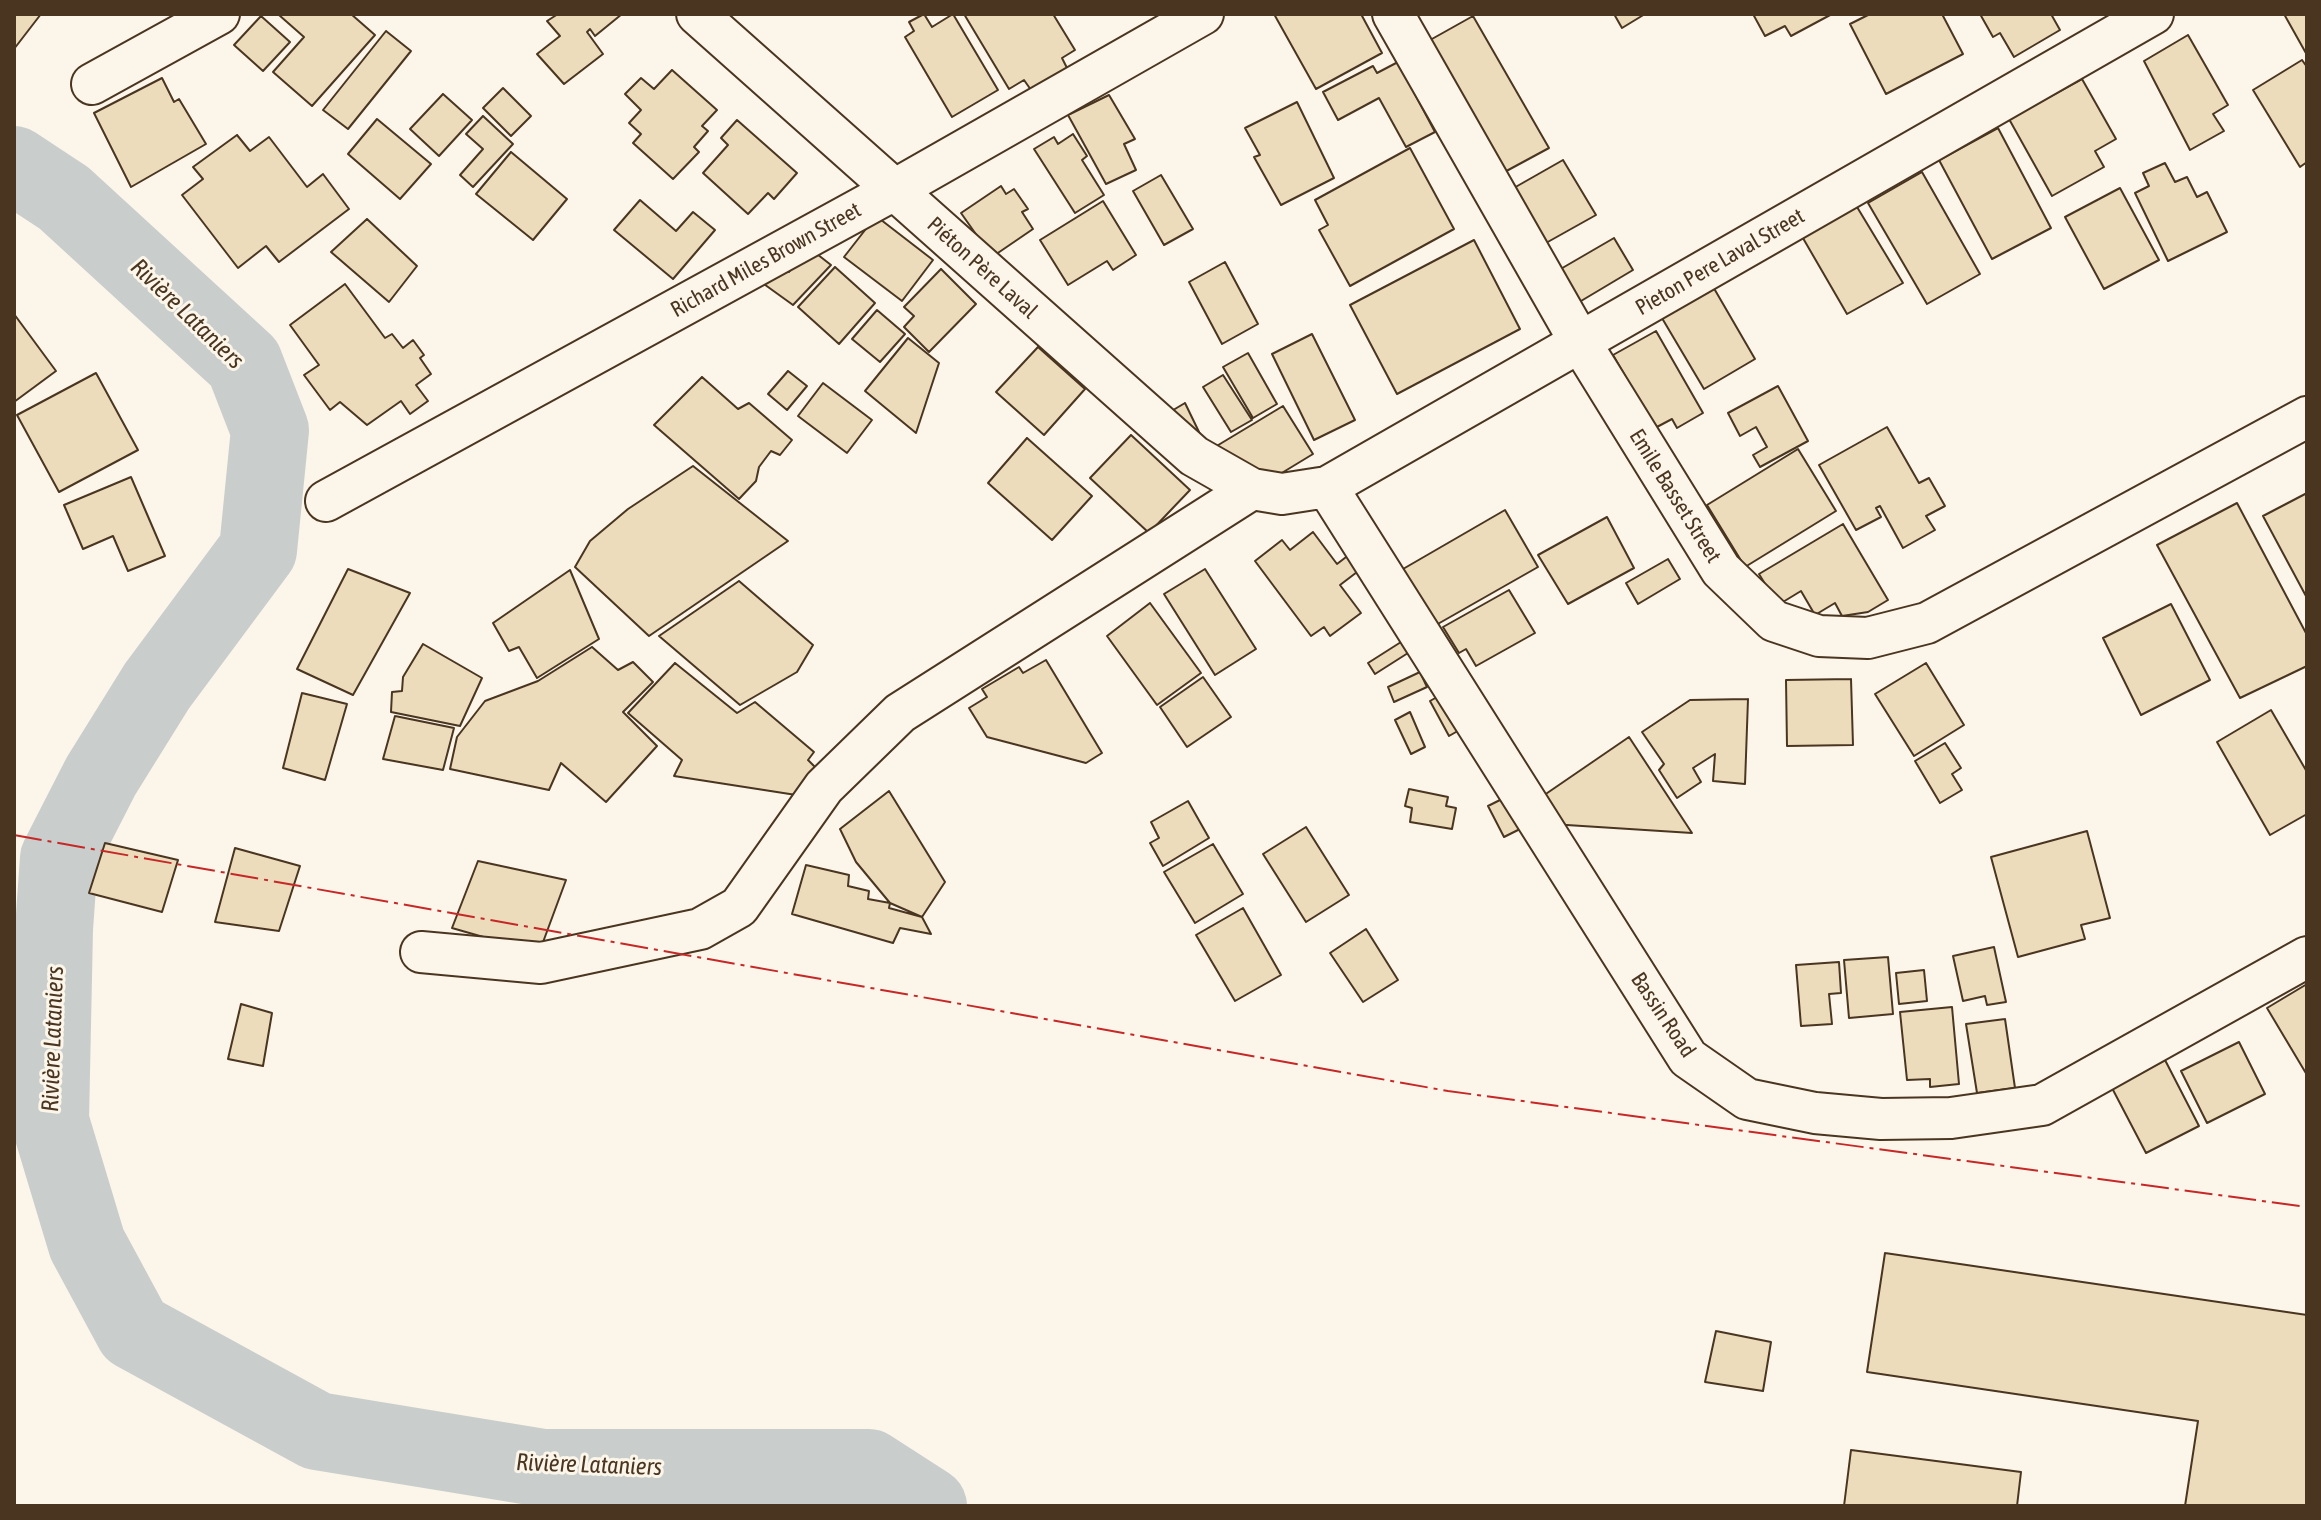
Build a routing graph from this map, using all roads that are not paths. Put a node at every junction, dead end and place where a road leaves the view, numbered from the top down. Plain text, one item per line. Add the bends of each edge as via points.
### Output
1 (219, 14) edge
2 (697, 14) edge
3 (1203, 14) edge
4 (1393, 14) edge
5 (2153, 14) edge
6 (92, 84) dead end
7 (894, 190) junction
8 (1580, 342) junction
9 (2307, 417) edge
10 (1327, 487) junction
11 (1267, 492) junction
12 (326, 501) dead end
13 (421, 952) dead end
14 (2307, 957) edge

1 - 6 street
2 - 7 street, Piéton Père Laval
3 - 7 street, Richard Miles Brown Street
4 - 8 street, Emile Basset Street
5 - 8 street, Pieton Pere Laval Street
7 - 11 street, Piéton Père Laval via 1194,456
7 - 12 street, Richard Miles Brown Street
8 - 9 street, Emile Basset Street via 1721,570 1774,621 1819,636 1868,638 1927,623
8 - 10 street, Pieton Pere Laval Street
10 - 11 street, Pieton Pere Laval Street
10 - 14 street, Bassin Road via 1688,1058 1747,1099 1881,1119 1951,1118 2042,1105
11 - 13 street via 900,713 824,787 739,907 700,929 541,963

